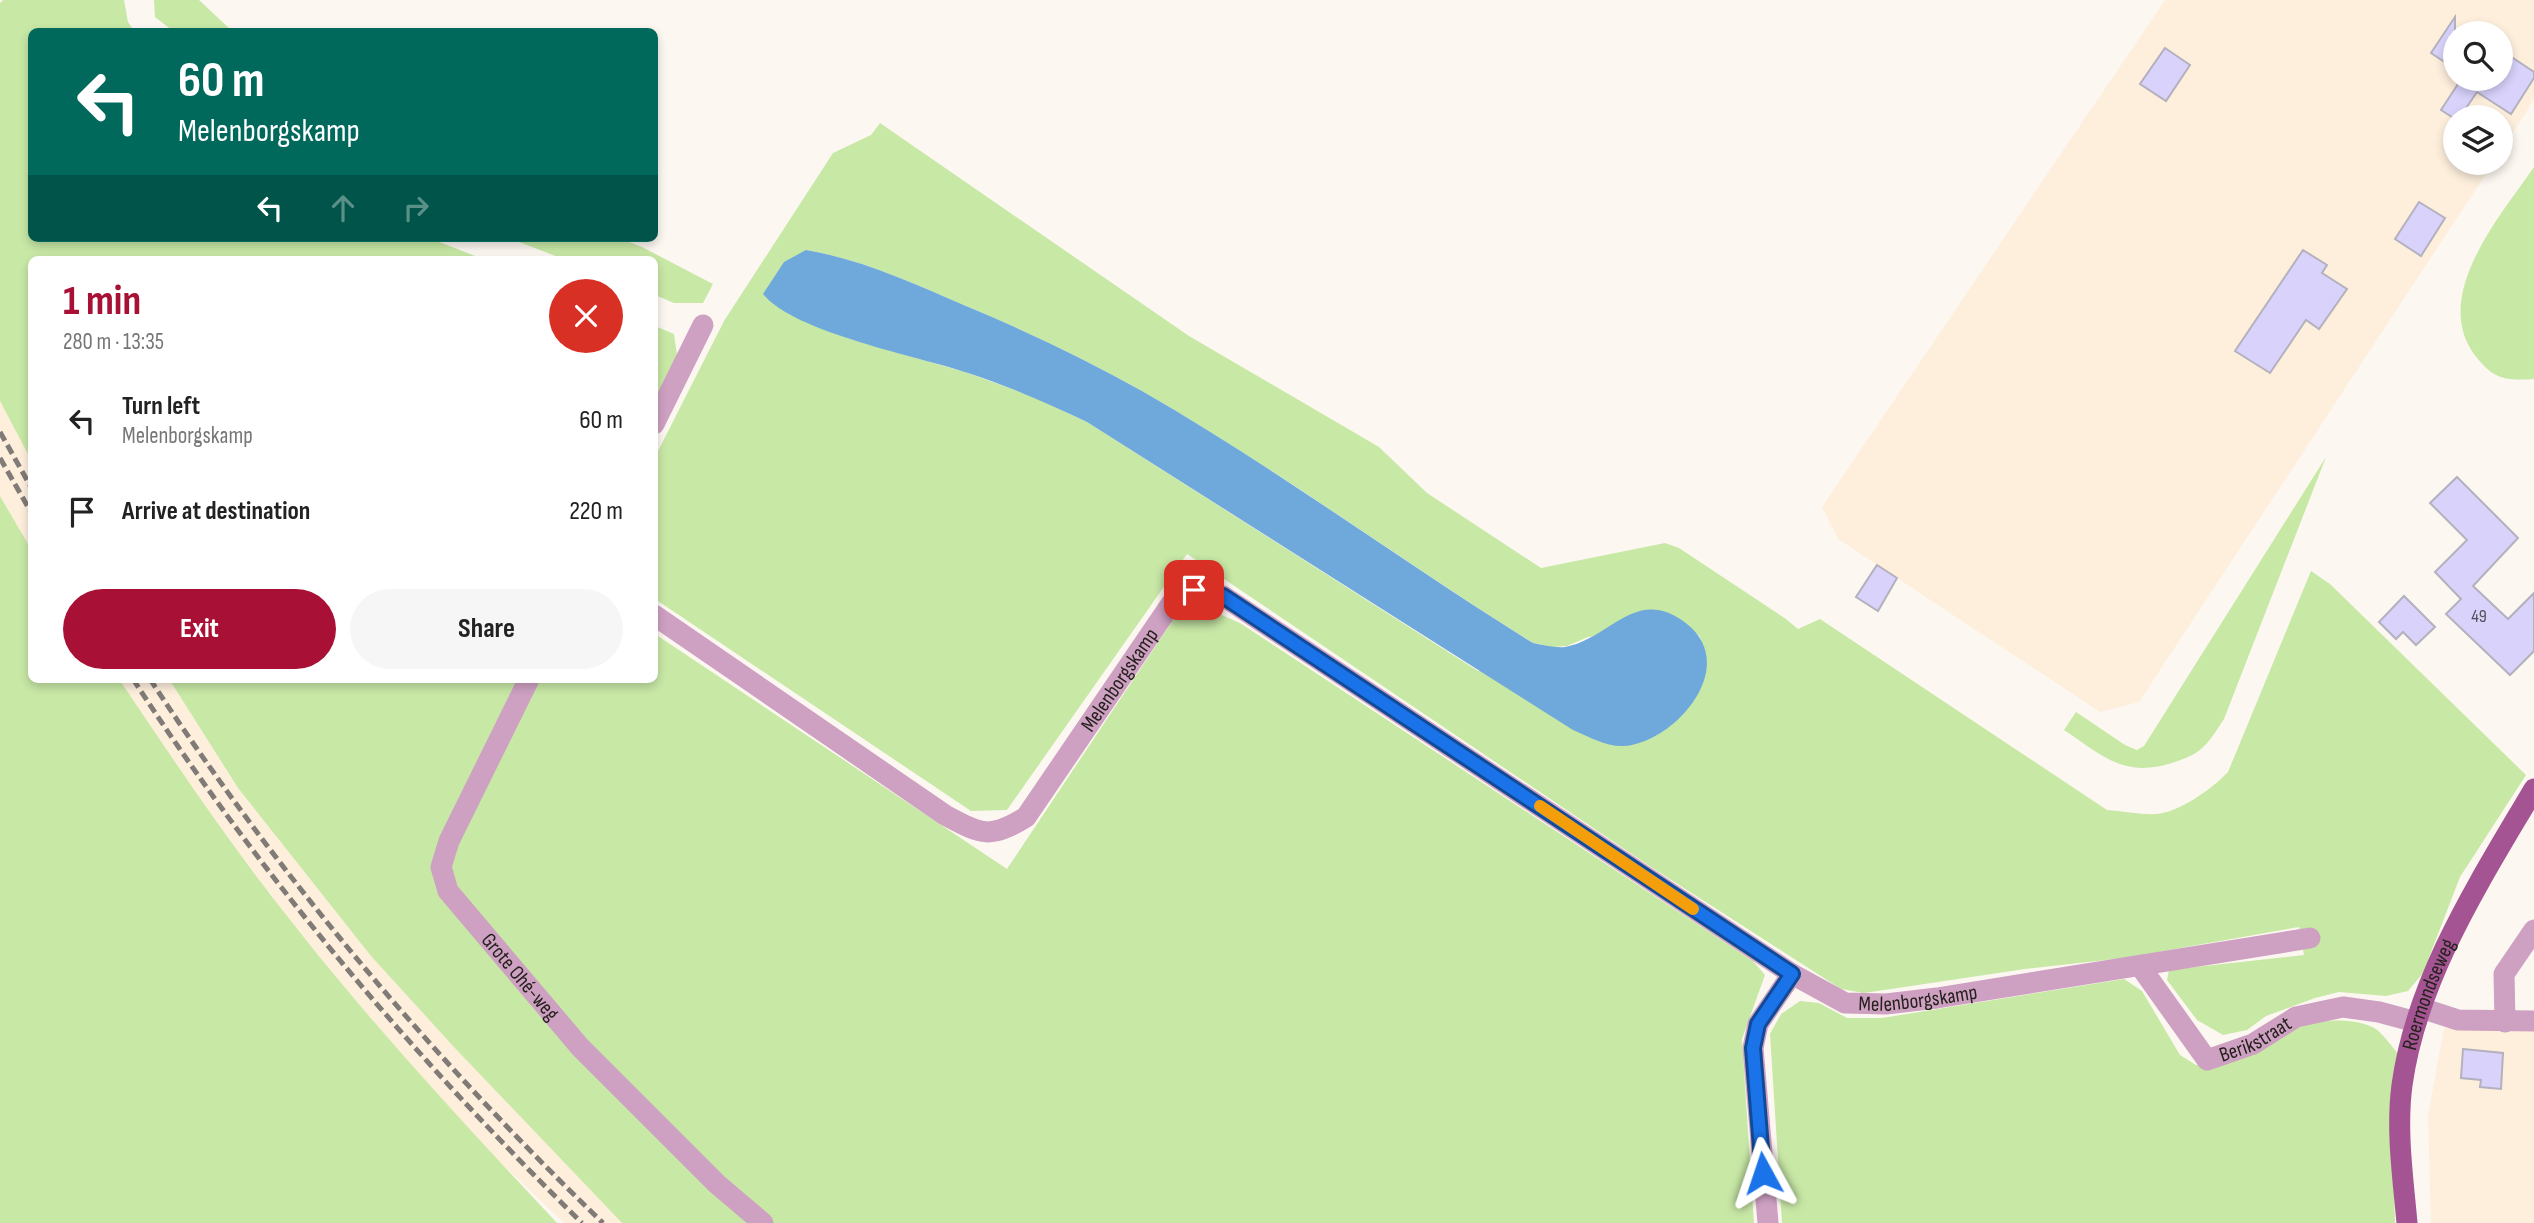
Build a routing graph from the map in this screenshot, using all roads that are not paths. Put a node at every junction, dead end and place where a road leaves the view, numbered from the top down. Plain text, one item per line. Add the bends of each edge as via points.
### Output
1 (703, 325) dead end
2 (658, 416) edge
3 (658, 618) edge
4 (527, 683) edge
5 (2534, 789) edge
6 (2534, 930) edge
7 (2310, 938) dead end
8 (2140, 966) junction
9 (1792, 974) junction
10 (2418, 1015) junction
11 (2534, 1021) edge
12 (2505, 1022) junction
13 (763, 1223) edge
14 (1768, 1223) edge
15 (2407, 1223) edge

1 - 2 street
3 - 9 street, Melenborgskamp via 945,815 976,831 1004,831 1026,817 1171,604 1194,590 1223,596
4 - 13 street, Grote Ohé-weg via 449,841 441,867 448,891 580,1047 717,1184
5 - 10 main road, Roermondseweg via 2458,924
6 - 12 street via 2504,974
7 - 8 street, Melenborgskamp
8 - 9 street, Melenborgskamp via 1886,1004 1844,1003
8 - 10 street, Berikstraat via 2207,1060 2253,1044 2296,1017 2343,1007
9 - 14 street via 1758,1024 1753,1048
10 - 12 street
10 - 15 main road, Roermondseweg via 2402,1085 2400,1148
11 - 12 street

